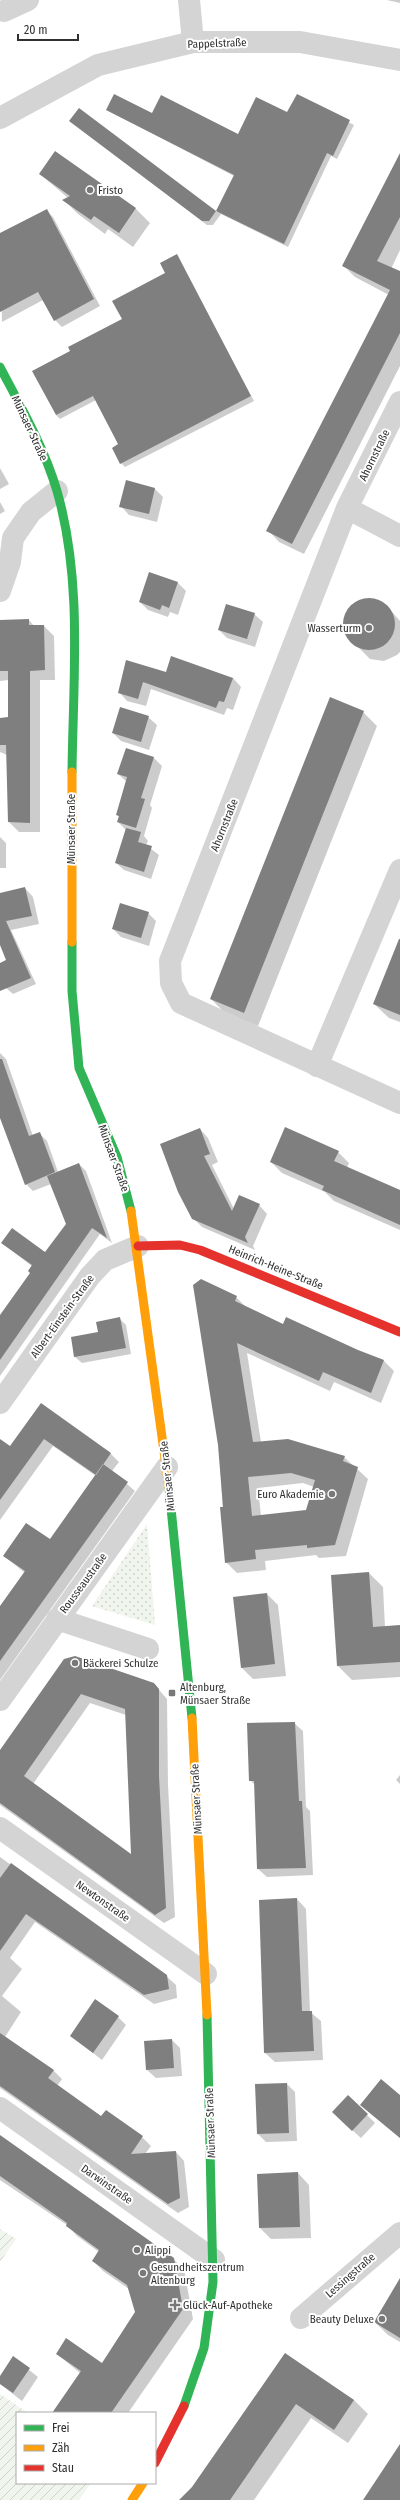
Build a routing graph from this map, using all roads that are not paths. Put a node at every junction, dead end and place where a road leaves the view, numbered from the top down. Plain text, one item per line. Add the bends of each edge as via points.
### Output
1 (28, 0) edge
2 (189, 0) edge
3 (4, 11) dead end
4 (193, 42) junction
5 (400, 60) edge
6 (0, 118) edge
7 (0, 367) edge
8 (400, 402) edge
9 (57, 491) junction
10 (347, 508) junction
11 (400, 536) edge
12 (0, 591) edge
13 (400, 870) edge
14 (317, 1066) junction
15 (400, 1103) edge
16 (138, 1246) junction
17 (400, 1332) edge
18 (0, 1403) edge
19 (167, 1467) junction
20 (57, 1619) junction
21 (148, 1649) dead end
22 (0, 1700) edge
23 (0, 1828) edge
24 (206, 1974) junction
25 (0, 2108) edge
26 (400, 2233) edge
27 (214, 2260) junction
28 (301, 2318) dead end
29 (156, 2461) edge
30 (142, 2484) edge
31 (132, 2500) edge

1 - 3 street
2 - 4 street
4 - 5 street, Pappelstraße via 300,42
4 - 6 street, Pappelstraße via 98,65
7 - 9 street, Münsaer Straße via 32,427
8 - 10 street, Ahornstraße
9 - 12 street via 31,512 13,538 10,562
9 - 16 street, Münsaer Straße via 70,554 74,619 71,831 72,991 75,1031 79,1068 117,1157 128,1194
10 - 11 street
10 - 14 street, Ahornstraße via 170,962 171,983 181,1004
13 - 14 street
14 - 15 street, Ahornstraße
16 - 17 street, Heinrich-Heine-Straße via 180,1245 200,1250
16 - 18 street, Albert-Einstein-Straße via 105,1260 90,1276
16 - 19 street, Münsaer Straße
19 - 20 street, Rousseaustraße
19 - 24 street, Münsaer Straße via 190,1691
20 - 21 street
20 - 22 street, Rousseaustraße
23 - 24 street, Newtonstraße
24 - 27 street, Münsaer Straße
25 - 27 street, Darwinstraße
26 - 28 street, Lessingstraße
27 - 29 street, Münsaer Straße via 212,2304 204,2350 181,2414
30 - 31 street

